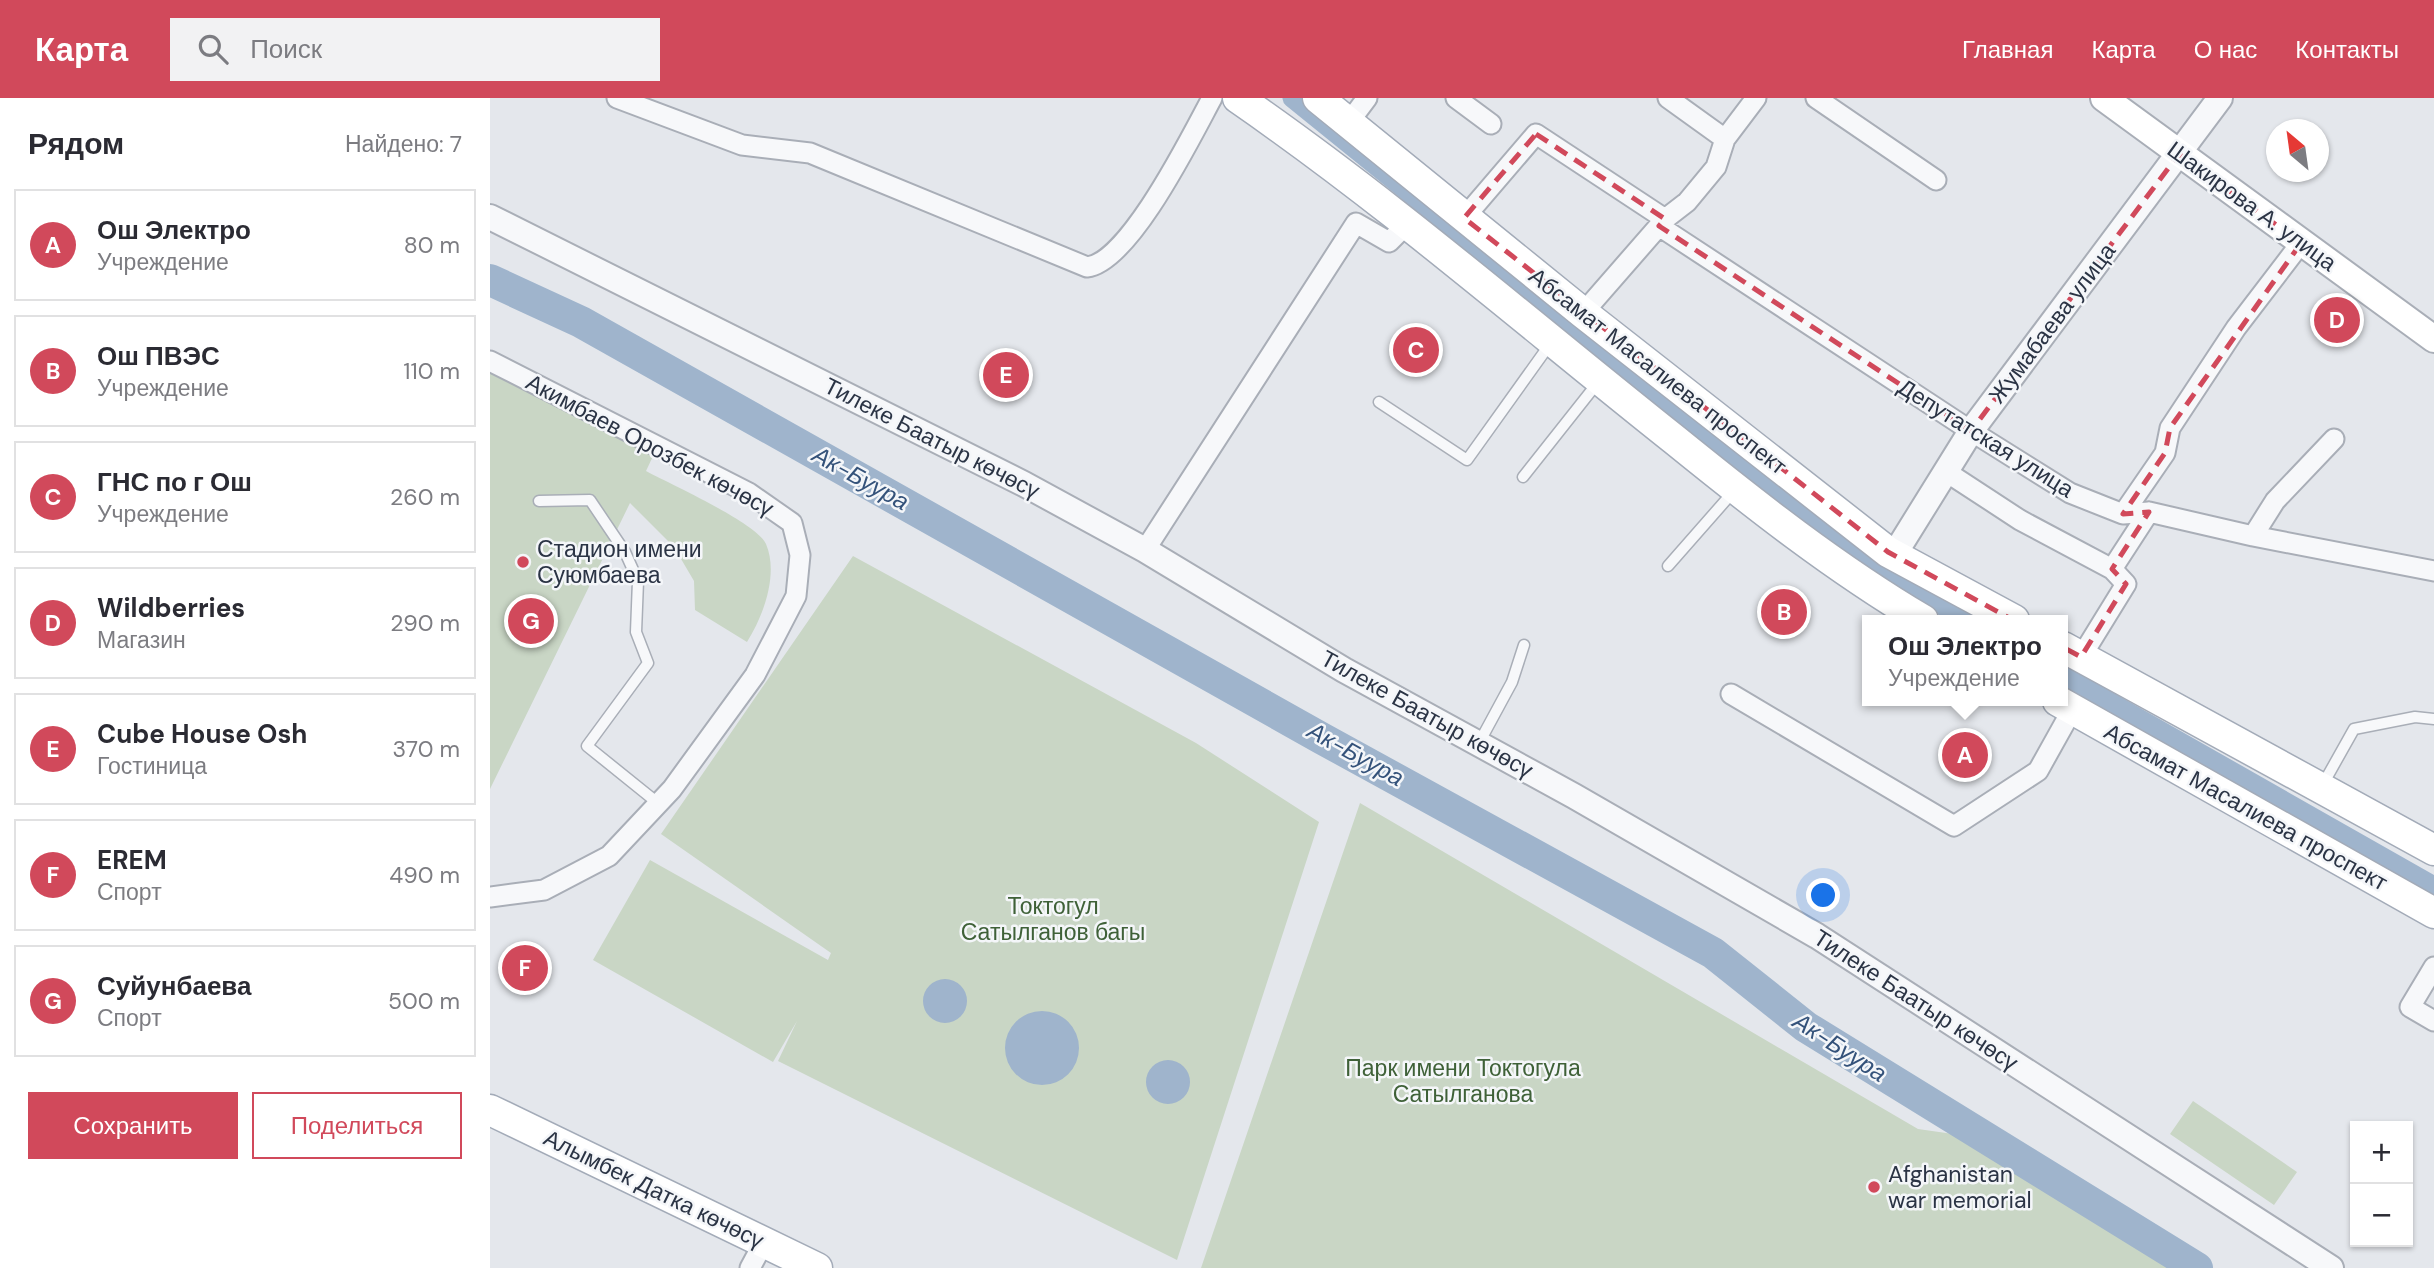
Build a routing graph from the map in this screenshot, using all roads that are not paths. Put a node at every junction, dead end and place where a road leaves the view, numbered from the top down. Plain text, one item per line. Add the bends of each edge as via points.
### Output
1 (617, 98) edge
2 (1212, 98) edge
3 (1238, 98) edge
4 (1367, 98) edge
5 (1456, 98) edge
6 (1668, 98) edge
7 (1756, 98) edge
8 (1816, 98) edge
9 (2104, 98) edge
10 (2221, 98) edge
11 (1334, 106) edge
12 (1491, 124) dead end
13 (1725, 139) junction
14 (2179, 154) junction
15 (1936, 180) dead end
16 (490, 217) edge
17 (1464, 218) junction
18 (1662, 222) junction
19 (1407, 223) junction
20 (2301, 243) junction
21 (1583, 313) junction
22 (2434, 339) edge
23 (1552, 341) junction
24 (490, 360) edge
25 (1599, 380) junction
26 (1380, 402) dead end
27 (1971, 432) junction
28 (2334, 439) dead end
29 (1945, 471) junction
30 (1523, 477) dead end
31 (1735, 489) junction
32 (539, 501) dead end
33 (2149, 512) junction
34 (2123, 514) junction
35 (2253, 536) junction
36 (1145, 550) junction
37 (1894, 555) junction
38 (1668, 566) dead end
39 (2112, 569) junction
40 (2434, 571) edge
41 (1914, 615) edge
42 (2005, 615) edge
43 (1524, 645) dead end
44 (2072, 652) edge
45 (1731, 694) dead end
46 (2065, 706) edge
47 (2067, 706) edge
48 (2434, 719) edge
49 (1478, 744) junction
50 (2322, 787) junction
51 (659, 804) junction
52 (2434, 850) edge
53 (490, 897) edge
54 (2434, 913) edge
55 (2434, 967) edge
56 (2434, 1021) edge
57 (490, 1110) edge
58 (757, 1255) edge
59 (817, 1268) edge
60 (2331, 1268) edge

1 - 2 street via 742,145 810,153 1087,267 1108,259 1124,241 1158,194
3 - 19 main road, Абсамат Масалиева проспект
4 - 11 street
5 - 12 street
6 - 13 street
7 - 13 street
8 - 15 street
9 - 14 main road, Шакирова А. улица
10 - 14 street, Жумабаева улица
11 - 17 main road, Абсамат Масалиева проспект
13 - 18 street via 1716,167 1687,202
14 - 20 main road, Шакирова А. улица
14 - 27 street, Жумабаева улица
16 - 36 street, Тилеке Баатыр көчөсү via 1024,484
17 - 18 street, Депутатская улица via 1536,134
17 - 21 main road, Абсамат Масалиева проспект
18 - 21 street
18 - 27 street, Депутатская улица
19 - 23 main road, Абсамат Масалиева проспект
19 - 36 street via 1390,242 1356,223
20 - 22 main road, Шакирова А. улица
20 - 34 street via 2236,328 2170,428 2165,453
21 - 37 main road, Абсамат Масалиева проспект
23 - 25 main road, Абсамат Масалиева проспект
23 - 26 lane via 1467,460
24 - 51 street, Акимбаев Орозбек көчөсү via 749,493 793,523 800,555 796,596 755,675
25 - 30 lane
25 - 31 main road, Абсамат Масалиева проспект
27 - 29 street, Жумабаева улица
27 - 34 street, Депутатская улица via 2070,493
28 - 35 street via 2275,501
29 - 37 street, Жумабаева улица
29 - 39 street via 2020,520
31 - 38 lane
31 - 41 main road, Абсамат Масалиева проспект via 1869,589
32 - 51 lane via 590,500 625,552 638,581 636,632 648,663 587,746
33 - 34 street, Депутатская улица
33 - 35 street, Депутатская улица
33 - 39 street
35 - 40 street, Депутатская улица
36 - 49 street, Тилеке Баатыр көчөсү via 1344,670
37 - 42 main road, Абсамат Масалиева проспект
39 - 44 street via 2126,584
43 - 49 lane via 1512,682
44 - 50 main road
45 - 46 street via 1954,825 2038,771
47 - 54 main road, Абсамат Масалиева проспект
48 - 50 lane via 2415,717 2354,729
49 - 60 street, Тилеке Баатыр көчөсү via 1817,936
50 - 52 main road
51 - 53 street, Акимбаев Орозбек көчөсү via 609,856 544,890
55 - 56 street via 2410,1007
57 - 58 main road, Алымбек Датка көчөсү
58 - 59 main road, Алымбек Датка көчөсү

